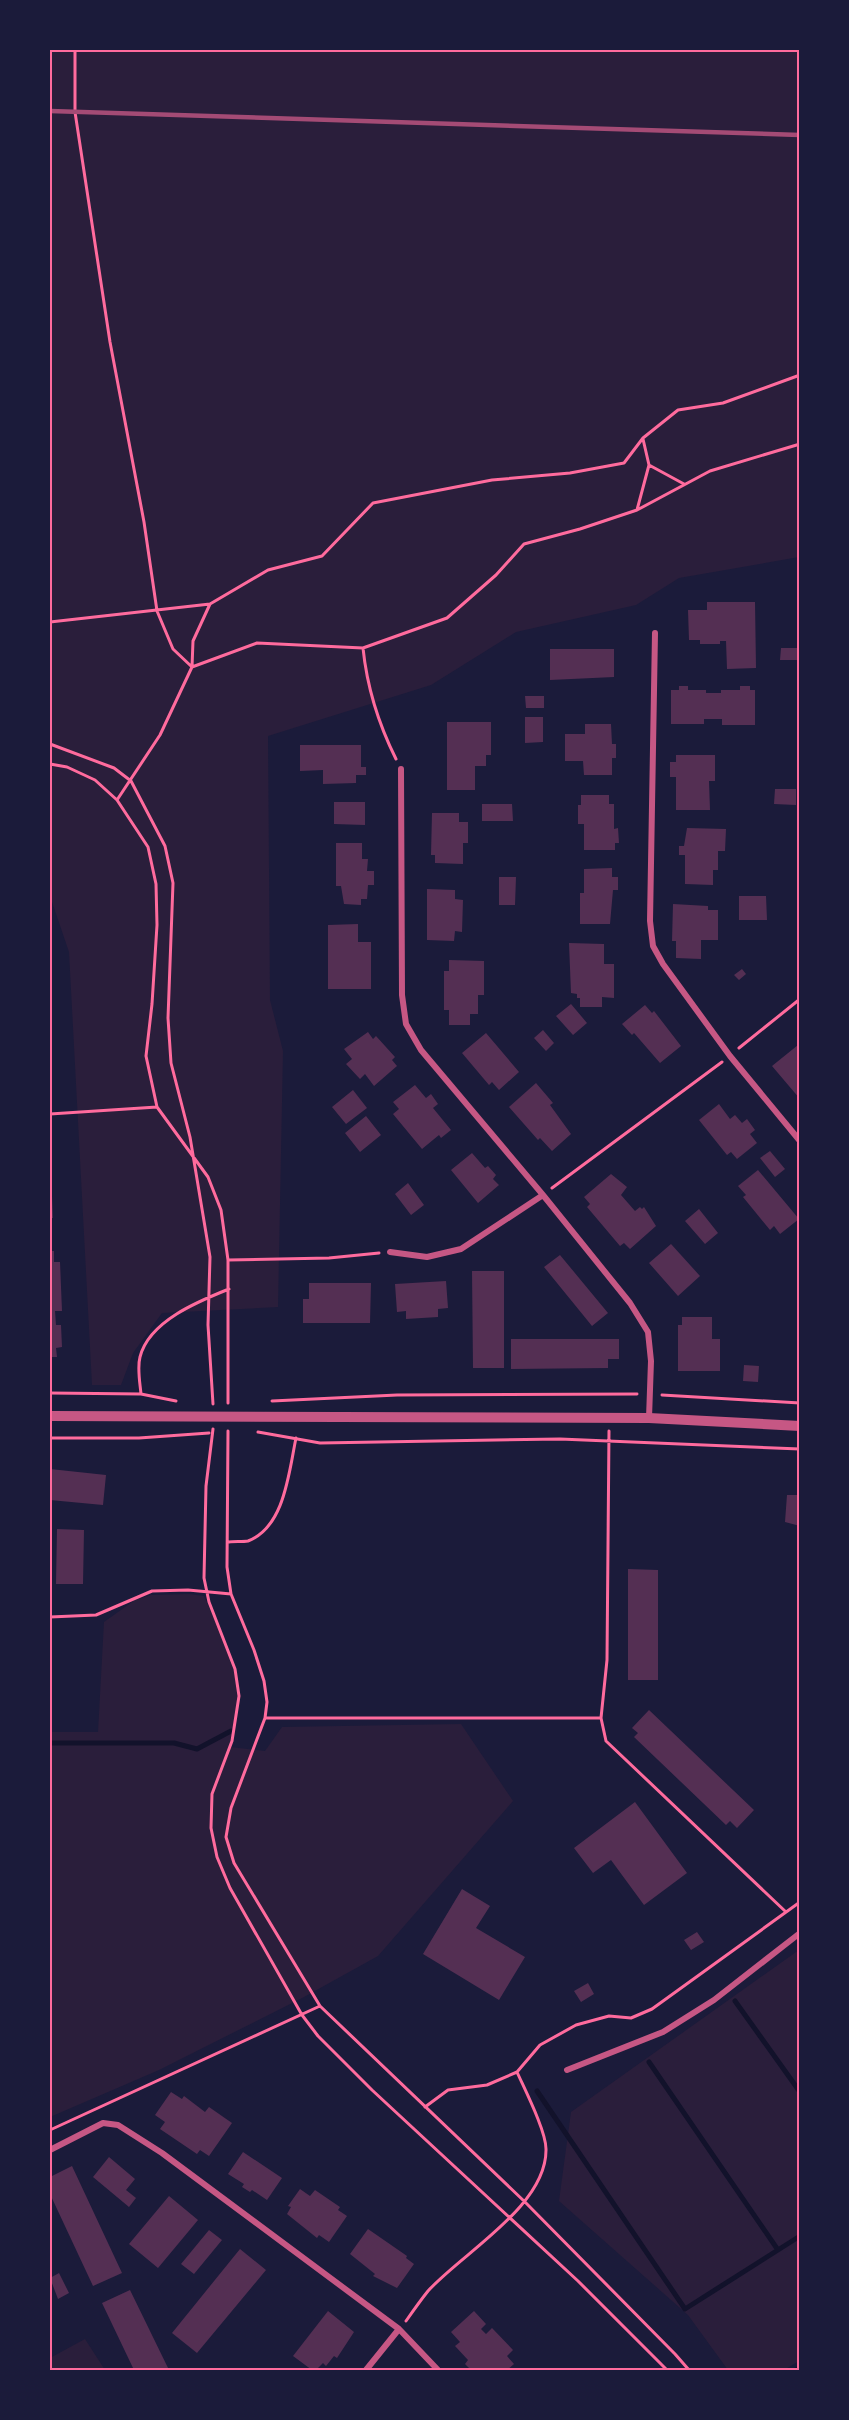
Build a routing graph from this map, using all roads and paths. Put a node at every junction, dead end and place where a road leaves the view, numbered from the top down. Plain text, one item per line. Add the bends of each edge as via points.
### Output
1 (75, 50) edge
2 (800, 375) edge
3 (643, 438) junction
4 (800, 444) edge
5 (649, 465) junction
6 (684, 484) junction
7 (637, 510) junction
8 (210, 604) junction
9 (158, 611) junction
10 (50, 622) edge
11 (655, 633) dead end
12 (363, 648) junction
13 (192, 667) junction
14 (50, 744) edge
15 (50, 764) edge
16 (401, 769) joint
17 (131, 781) junction
18 (117, 800) junction
19 (800, 999) edge
20 (730, 1056) junction
21 (157, 1107) junction
22 (50, 1114) edge
23 (800, 1141) edge
24 (192, 1153) junction
25 (543, 1195) junction
26 (390, 1252) joint
27 (228, 1260) junction
28 (229, 1289) junction
29 (209, 1297) junction
30 (50, 1394) edge
31 (141, 1394) junction
32 (650, 1394) junction
33 (179, 1401) dead end
34 (270, 1401) dead end
35 (800, 1403) edge
36 (213, 1412) dead end
37 (228, 1414) dead end
38 (50, 1416) edge
39 (649, 1418) junction
40 (213, 1422) dead end
41 (228, 1425) dead end
42 (800, 1425) edge
43 (258, 1432) dead end
44 (186, 1433) dead end
45 (50, 1438) edge
46 (296, 1438) junction
47 (609, 1441) junction
48 (800, 1449) edge
49 (229, 1542) junction
50 (207, 1592) junction
51 (231, 1594) junction
52 (50, 1617) edge
53 (265, 1718) junction
54 (601, 1718) junction
55 (800, 1902) edge
56 (786, 1912) junction
57 (800, 1933) edge
58 (320, 2006) junction
59 (302, 2015) junction
60 (567, 2070) dead end
61 (517, 2072) junction
62 (425, 2107) junction
63 (50, 2130) edge
64 (50, 2150) edge
65 (525, 2202) junction
66 (509, 2216) junction
67 (399, 2330) junction
68 (366, 2370) edge
69 (438, 2370) edge
70 (667, 2370) edge
71 (689, 2370) edge

1 - 9 path via 75,112 110,342
2 - 3 path via 723,403 678,410
3 - 5 path
3 - 8 path via 624,463 570,473 492,480 374,503 322,556 268,570
4 - 6 path via 710,471
5 - 6 path
5 - 7 path
6 - 7 path
7 - 12 path via 524,544 447,618
8 - 9 path
8 - 13 path via 193,641
9 - 10 path
9 - 13 path via 173,649
11 - 20 street via 650,921 653,946
12 - 13 path via 256,643
12 - 16 path via 385,736
13 - 17 path via 160,735
14 - 17 path via 114,768
15 - 18 path via 95,780
16 - 25 street via 402,995 406,1024 422,1050
17 - 18 path
17 - 24 path via 165,846 173,883 168,1018 171,1063
18 - 21 path via 148,847 156,884 154,981 146,1056
19 - 20 path
20 - 23 street
20 - 25 path
21 - 22 path
21 - 24 path
24 - 27 path via 208,1177 221,1210
24 - 29 path via 210,1257
25 - 26 street via 461,1250 427,1257
25 - 32 street via 630,1303 648,1332
26 - 27 path
27 - 28 path
28 - 29 path
28 - 37 path
29 - 31 path via 179,1312 155,1331 140,1357
29 - 36 path
30 - 31 path
31 - 33 path
32 - 34 path via 397,1395
32 - 35 path
32 - 39 street
38 - 39 street
39 - 42 street
40 - 50 path via 206,1498
41 - 49 path
43 - 46 path
44 - 45 path via 139,1438
46 - 47 path via 320,1443
46 - 49 path via 280,1503 266,1530 247,1541
47 - 48 path
47 - 54 path via 608,1606
49 - 51 path
50 - 51 path
50 - 52 path via 152,1592 96,1614
50 - 59 path via 235,1669 239,1696 232,1741 212,1794 217,1857 230,1888
51 - 53 path via 264,1681
53 - 54 path
53 - 58 path via 231,1808 226,1837 234,1863
54 - 56 path via 606,1741
55 - 56 path
56 - 61 path via 652,2009 631,2018 609,2016 576,2025 540,2045
57 - 60 street via 714,2000 663,2032
58 - 59 path
58 - 62 path
59 - 63 path
59 - 66 path via 372,2090
61 - 62 path via 487,2085 448,2090
61 - 65 path via 546,2149 538,2181
62 - 65 path
64 - 67 street via 104,2123 118,2125 191,2174
65 - 66 path
65 - 71 path
66 - 67 path via 428,2291
66 - 70 path
67 - 68 street
67 - 69 street

